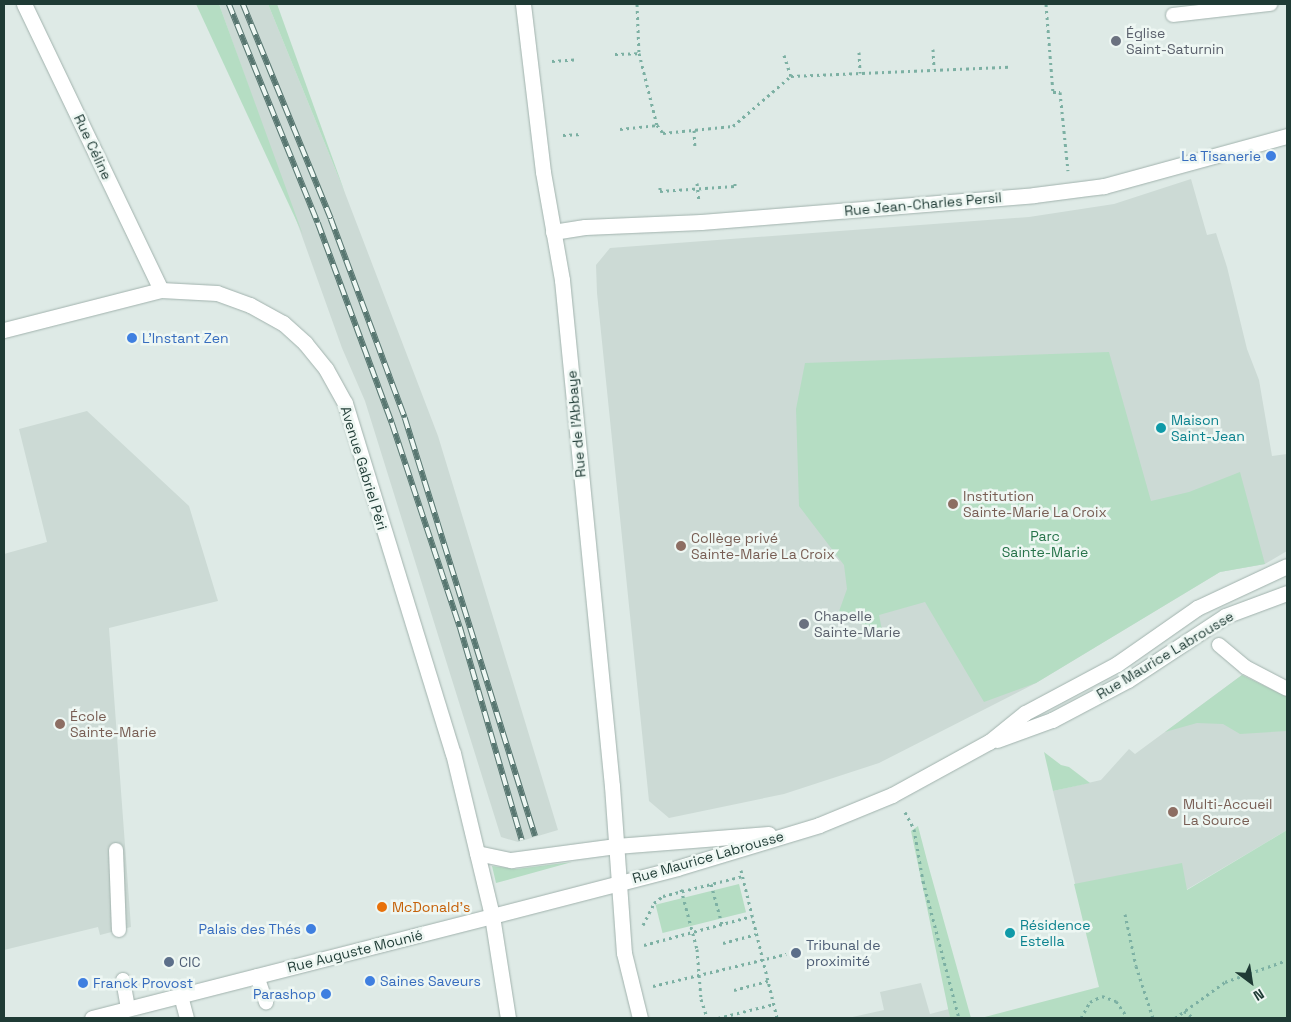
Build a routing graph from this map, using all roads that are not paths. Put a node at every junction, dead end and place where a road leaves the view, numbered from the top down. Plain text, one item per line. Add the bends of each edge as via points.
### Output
1 (24, 4) edge
2 (523, 4) edge
3 (1270, 4) edge
4 (1173, 15) dead end
5 (1287, 136) edge
6 (553, 232) junction
7 (161, 290) junction
8 (4, 330) edge
9 (1287, 566) edge
10 (1287, 593) edge
11 (1220, 645) dead end
12 (1287, 689) edge
13 (989, 742) junction
14 (798, 831) junction
15 (616, 846) junction
16 (116, 850) dead end
17 (477, 853) junction
18 (619, 883) junction
19 (492, 916) junction
20 (120, 930) dead end
21 (257, 976) junction
22 (123, 980) dead end
23 (181, 996) junction
24 (266, 1002) dead end
25 (128, 1009) junction
26 (92, 1018) edge
27 (187, 1018) edge
28 (508, 1018) edge
29 (640, 1018) edge

1 - 7 street, Rue Céline
2 - 6 street, Rue de l'Abbaye via 542,172
3 - 4 lane
5 - 6 street, Rue Jean-Charles Persil via 1114,184 1071,191
6 - 15 street, Rue de l'Abbaye via 562,280
7 - 8 street, Avenue Gabriel Péri
7 - 17 street, Avenue Gabriel Péri via 217,293 250,305 282,323 306,343 326,370 345,404 453,753
9 - 13 street, Rue Maurice Labrousse via 1197,608 1117,664 1025,713
10 - 13 street, Rue Maurice Labrousse via 1225,616 1128,680 1052,720
11 - 12 lane via 1245,667
13 - 14 street, Rue Maurice Labrousse via 892,795
14 - 15 street, Rue Maurice Labrousse
14 - 18 street, Rue Maurice Labrousse
15 - 17 street via 511,860
15 - 18 street, Rue de l'Abbaye
16 - 20 lane
17 - 19 street, Avenue Gabriel Péri
18 - 19 street, Rue Auguste Mounié
18 - 29 street, Rue de l'Abbaye via 624,953
19 - 21 street, Rue Auguste Mounié
19 - 28 street, Avenue Gabriel Péri
21 - 23 street, Rue Auguste Mounié
21 - 24 lane
22 - 25 lane
23 - 25 street, Rue Auguste Mounié
23 - 27 lane
25 - 26 street, Rue Auguste Mounié

